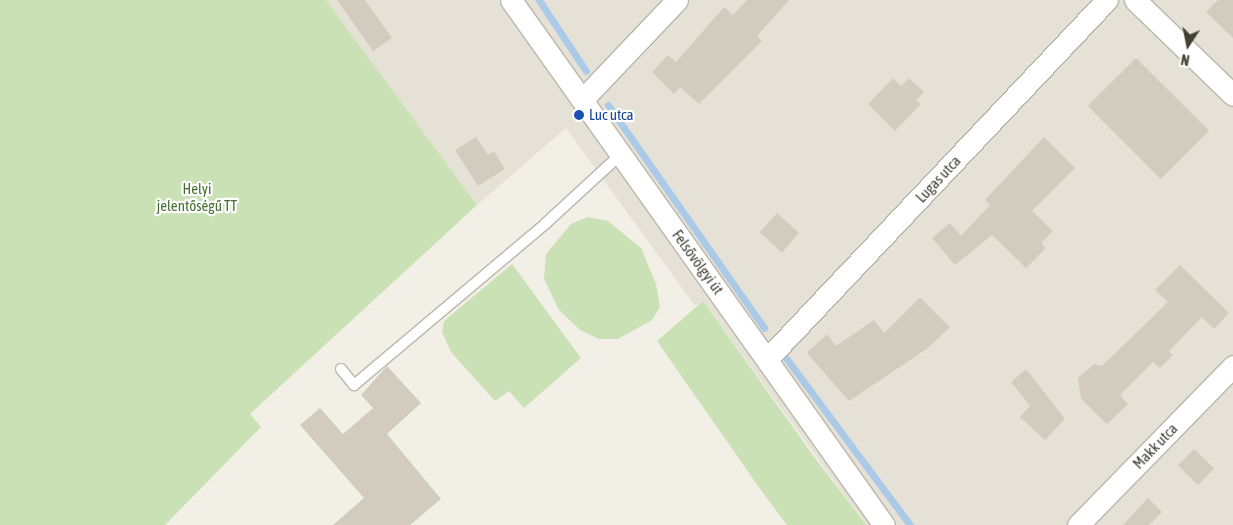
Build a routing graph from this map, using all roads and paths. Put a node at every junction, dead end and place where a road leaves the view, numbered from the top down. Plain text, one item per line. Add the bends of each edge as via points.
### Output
1 (511, 0) edge
2 (676, 0) edge
3 (1107, 0) edge
4 (1135, 0) edge
5 (1233, 95) edge
6 (582, 100) junction
7 (621, 154) junction
8 (769, 357) junction
9 (1233, 366) edge
10 (341, 369) dead end
11 (884, 525) edge
12 (1078, 525) edge

1 - 6 street, Felsővölgyi út
2 - 6 street
3 - 8 street, Lugas utca
4 - 5 street
6 - 7 street, Felsővölgyi út
7 - 8 street, Felsővölgyi út
7 - 10 lane via 545,224 354,385
8 - 11 street, Felsővölgyi út
9 - 12 street, Makk utca

